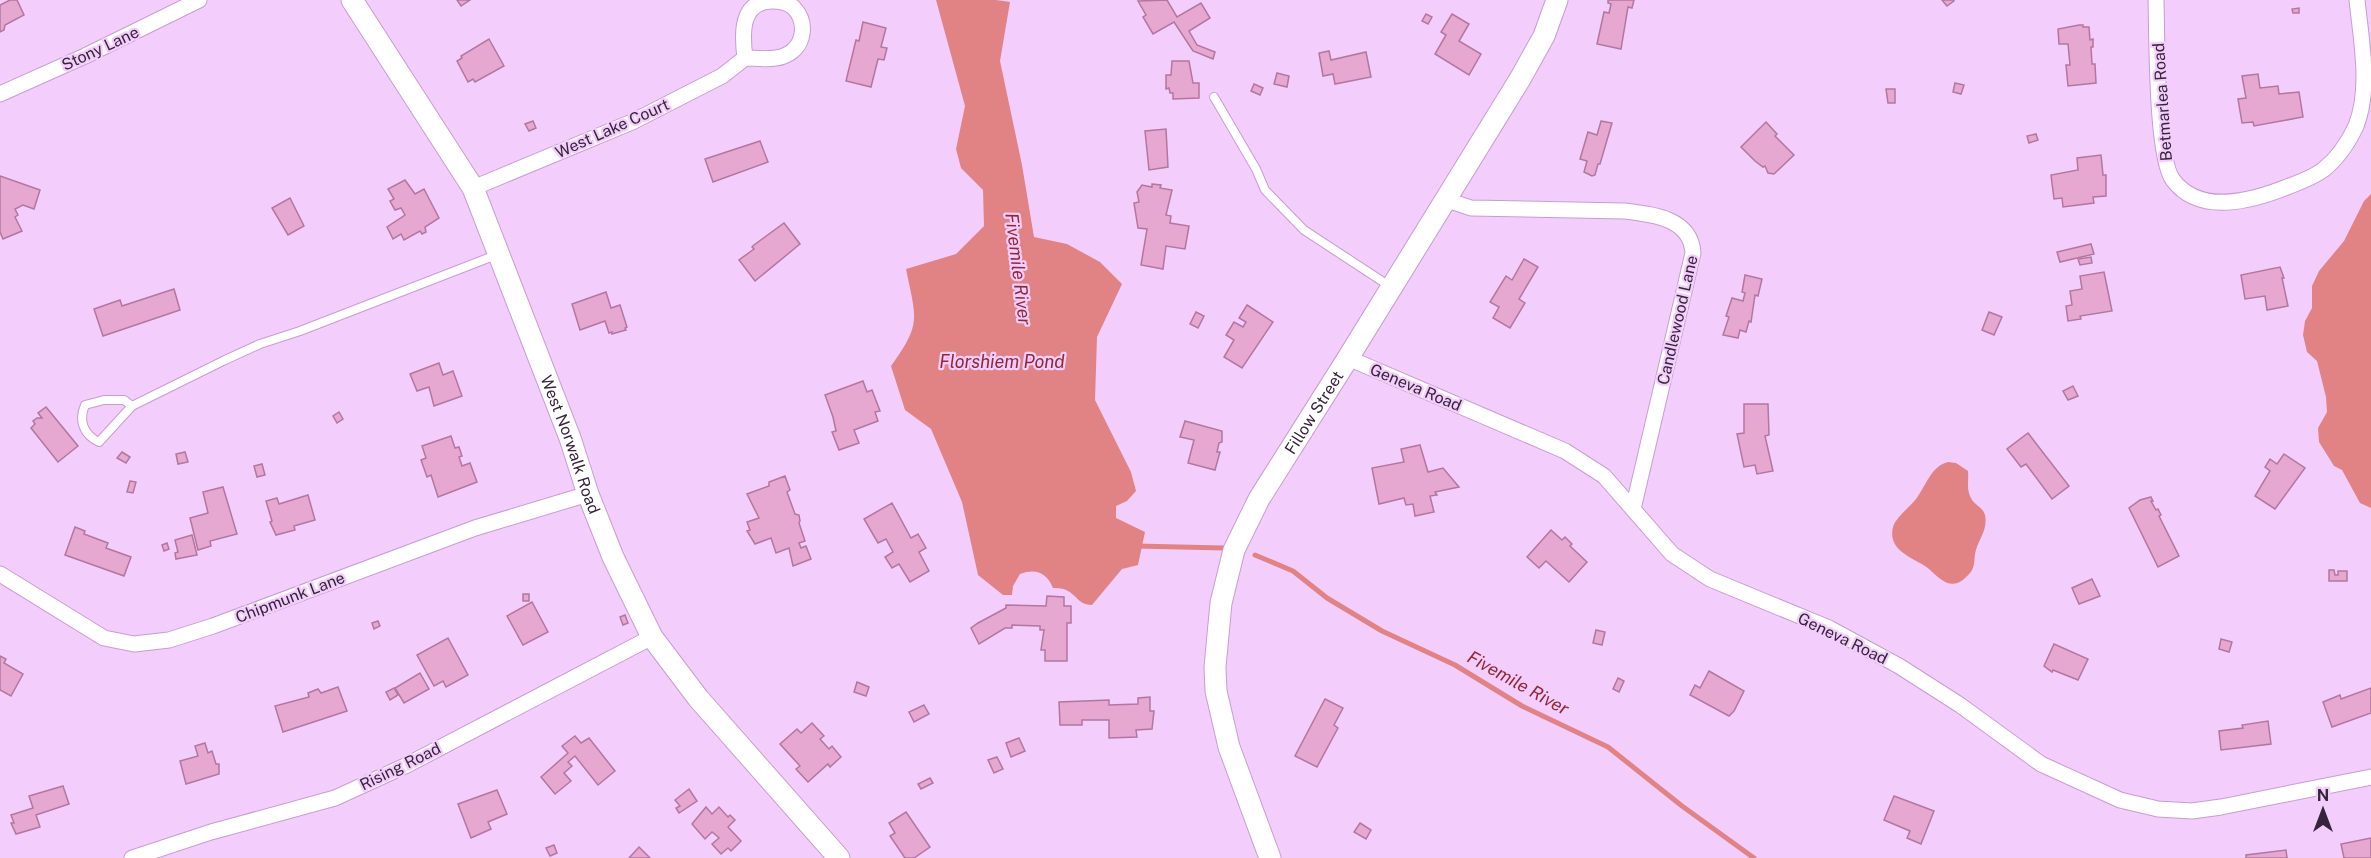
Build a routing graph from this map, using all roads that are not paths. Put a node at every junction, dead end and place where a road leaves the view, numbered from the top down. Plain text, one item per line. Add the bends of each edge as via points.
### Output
1 (199, 0) edge
2 (352, 0) edge
3 (1557, 0) edge
4 (2156, 0) edge
5 (2357, 0) edge
6 (745, 58) junction
7 (0, 94) edge
8 (1214, 97) dead end
9 (473, 188) junction
10 (1447, 200) junction
11 (498, 254) junction
12 (1392, 288) junction
13 (1348, 358) junction
14 (132, 406) junction
15 (588, 494) junction
16 (1633, 509) junction
17 (0, 574) edge
18 (652, 637) junction
19 (2371, 777) edge
20 (132, 858) edge
21 (839, 858) edge
22 (1270, 858) edge

1 - 7 street, Stony Lane
2 - 9 street, West Norwalk Road
3 - 10 street, Fillow Street via 1525,71
4 - 5 street, Betmarlea Road via 2161,130 2167,170 2172,180 2189,194 2222,203 2267,195 2310,178 2325,168 2349,140 2365,85
6 - 6 street via 744,22 752,8 765,1 780,1 794,8 801,20 798,48 784,57
6 - 9 street, West Lake Court via 722,76 632,122
8 - 12 lane via 1265,190 1304,230
9 - 11 street, West Norwalk Road
10 - 12 street, Fillow Street
10 - 16 street, Candlewood Lane via 1471,208 1649,214 1673,221 1689,237 1693,253
11 - 14 lane via 260,344
11 - 15 street, West Norwalk Road
12 - 13 street, Fillow Street
13 - 16 street, Geneva Road via 1565,451 1604,476
13 - 22 street, Fillow Street via 1251,513 1234,550 1221,603 1215,667 1221,716
14 - 14 lane via 99,442 83,426 84,405 124,400
15 - 17 street, Chipmunk Lane via 474,528 169,640 134,644 104,638
15 - 18 street, West Norwalk Road
16 - 19 street, Geneva Road via 1672,554 1710,579 1829,628 1960,705 2041,764 2120,800 2192,811
18 - 20 street, Rising Road via 405,766 335,798
18 - 21 street, West Norwalk Road via 698,698

